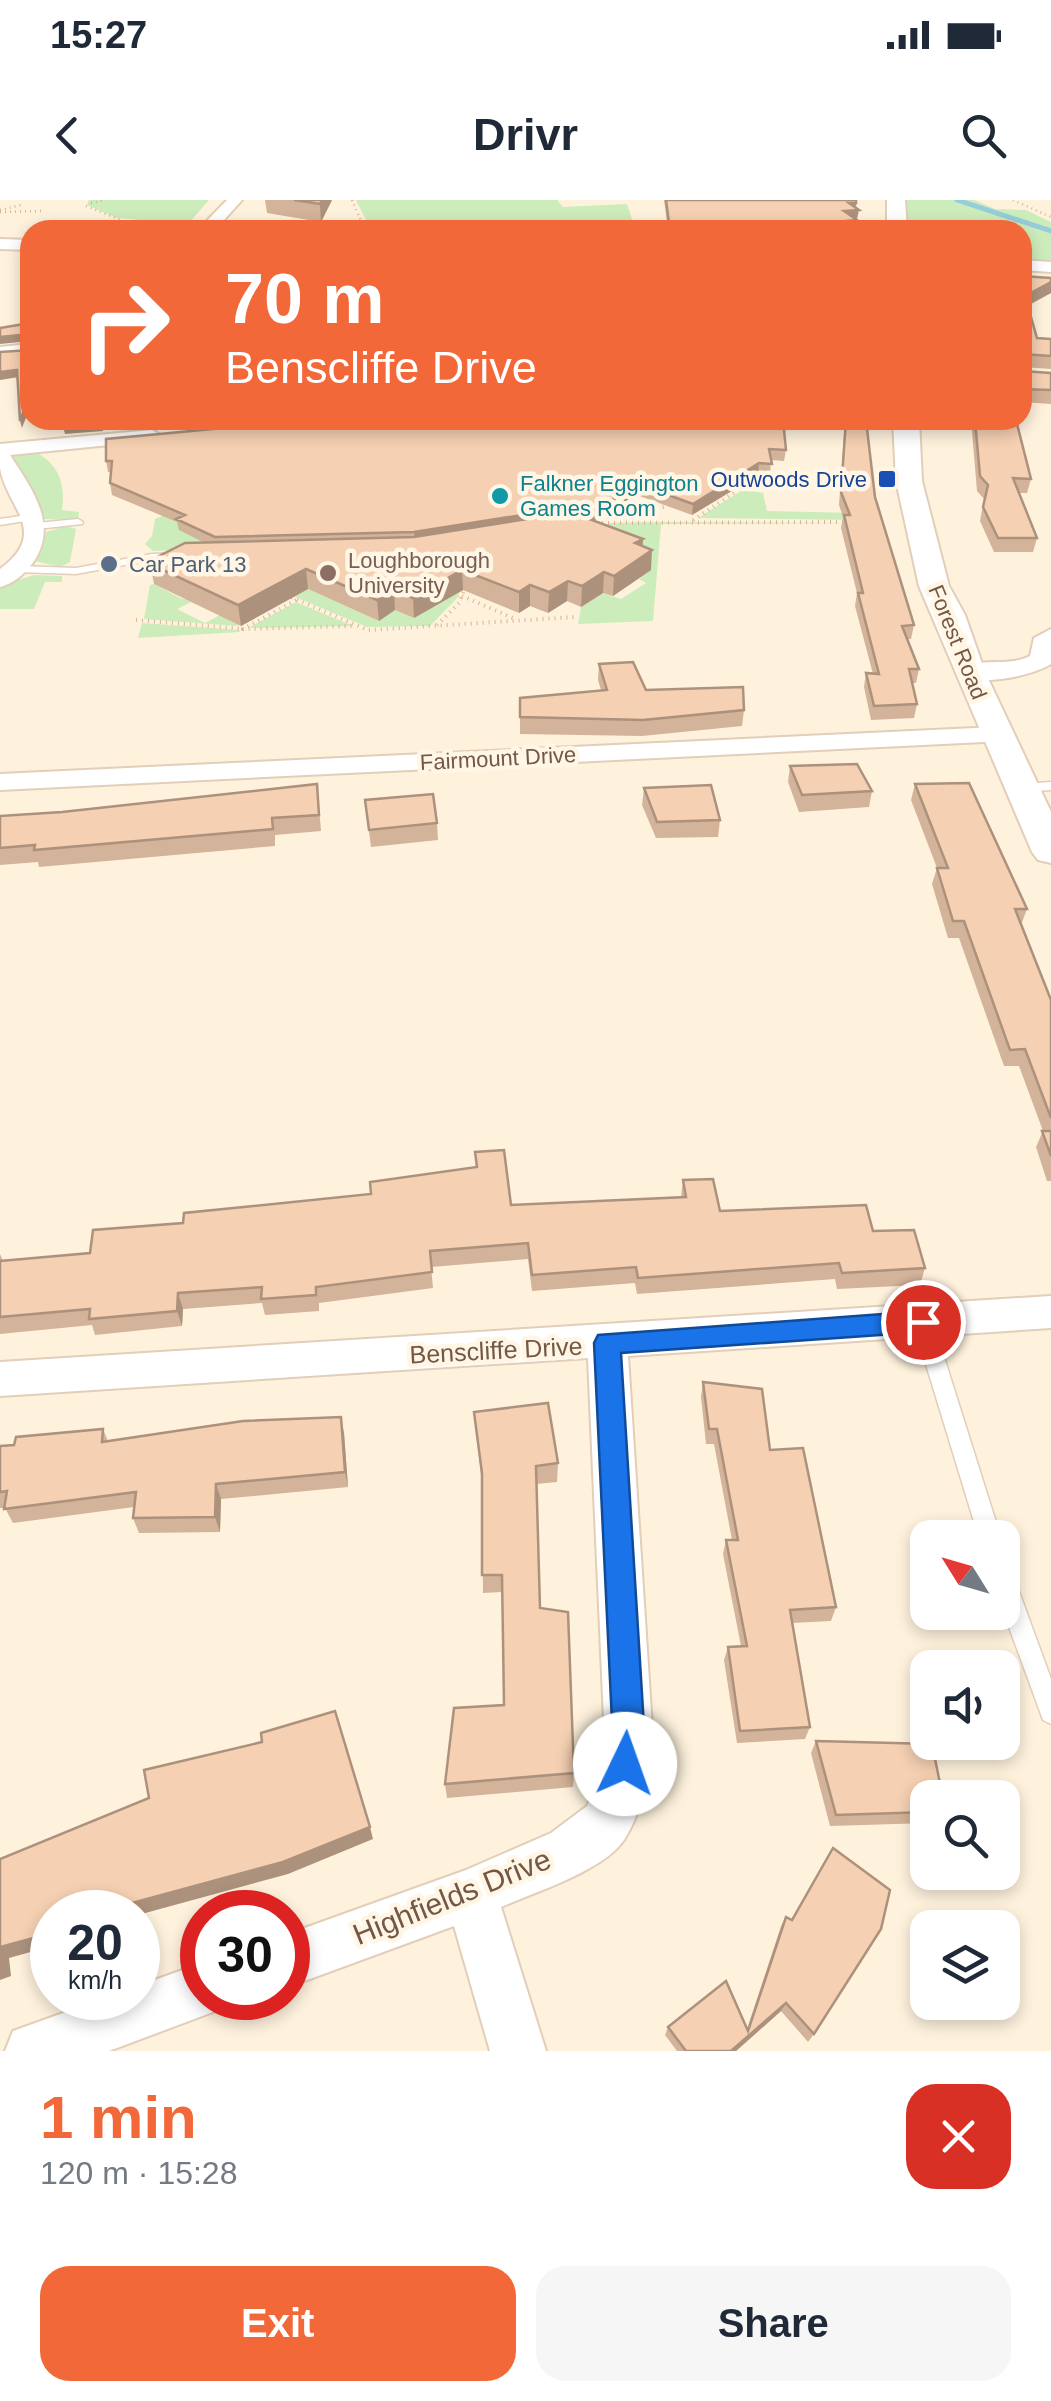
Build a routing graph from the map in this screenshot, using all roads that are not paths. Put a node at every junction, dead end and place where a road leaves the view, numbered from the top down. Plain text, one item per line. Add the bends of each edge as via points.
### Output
1 (235, 200) edge
2 (216, 220) edge
3 (906, 430) edge
4 (164, 435) edge
5 (0, 453) edge
6 (36, 521) junction
7 (0, 522) edge
8 (78, 522) dead end
9 (199, 556) edge
10 (9, 574) edge
11 (1051, 636) edge
12 (969, 672) junction
13 (996, 735) junction
14 (0, 782) edge
15 (1036, 787) edge
16 (1051, 852) edge
17 (1051, 1312) edge
18 (923, 1322) junction
19 (607, 1343) junction
20 (0, 1379) edge
21 (984, 1520) edge
22 (1020, 1625) edge
23 (1051, 1712) edge
24 (470, 1894) junction
25 (310, 1952) edge
26 (180, 1998) edge
27 (33, 2051) edge
28 (518, 2051) edge

1 - 2 street
3 - 12 street, Forest Road via 908,482 934,586
4 - 5 street
5 - 6 street
6 - 7 lane
6 - 8 lane
6 - 10 street
9 - 10 lane
11 - 12 street via 1042,643 1042,658 1025,669
12 - 13 street, Forest Road
13 - 14 street, Fairmount Drive
13 - 15 street, Forest Road
15 - 16 street, Forest Road
17 - 18 street, Benscliffe Drive
18 - 19 street, Benscliffe Drive
18 - 21 lane
19 - 20 street, Benscliffe Drive
19 - 24 street, Highfields Drive via 629,1743 621,1786 605,1824 593,1833
22 - 23 lane
24 - 25 street, Highfields Drive
24 - 28 street
26 - 27 street

